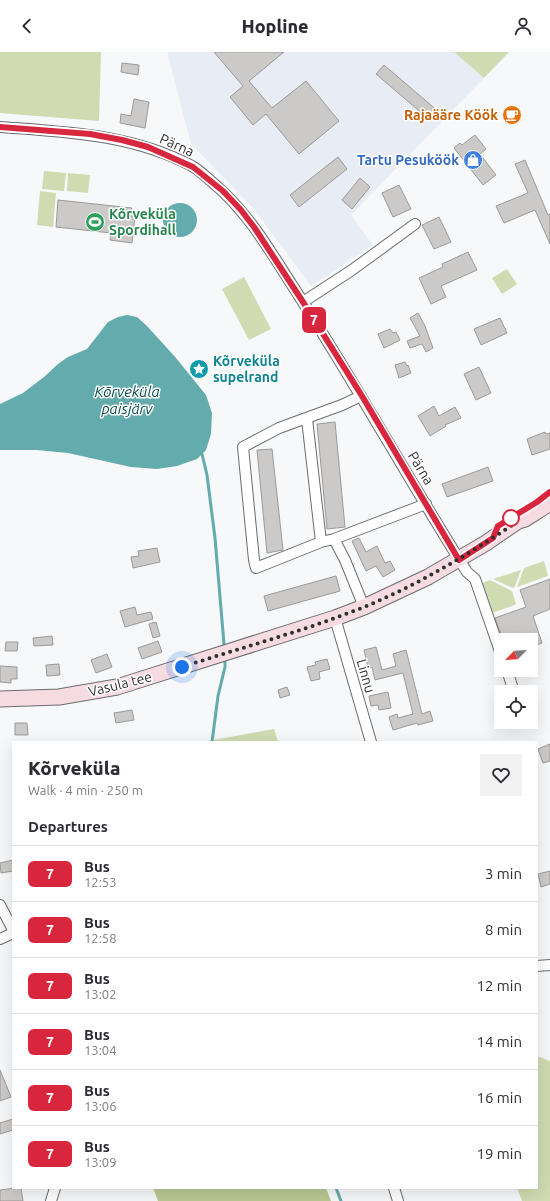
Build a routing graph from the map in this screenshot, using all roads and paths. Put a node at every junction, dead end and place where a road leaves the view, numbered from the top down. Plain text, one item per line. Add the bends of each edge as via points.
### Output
1 (0, 127) edge
2 (415, 224) dead end
3 (303, 302) junction
4 (362, 396) junction
5 (307, 419) junction
6 (550, 492) edge
7 (550, 503) edge
8 (426, 504) junction
9 (518, 521) junction
10 (334, 539) junction
11 (321, 542) junction
12 (459, 560) junction
13 (364, 607) junction
14 (335, 618) junction
15 (494, 634) edge
16 (0, 699) edge
17 (371, 741) edge
18 (0, 905) edge
19 (12, 929) edge
20 (12, 932) edge
21 (0, 939) edge
22 (550, 965) edge
23 (538, 966) edge
24 (55, 1189) edge
25 (394, 1189) edge
26 (51, 1201) edge
27 (398, 1201) edge

1 - 3 street, Pärna via 90,134 122,140 148,147 193,167 223,191 241,210
2 - 3 street
3 - 4 street, Pärna
4 - 5 street
4 - 8 street, Pärna
5 - 11 street
5 - 11 street via 279,428 243,447 256,568
6 - 9 street, Vasula tee via 522,514
7 - 9 street, Vasula tee
8 - 10 street
8 - 12 street, Pärna
9 - 12 street, Vasula tee
10 - 11 street
10 - 13 street
12 - 13 street, Vasula tee
12 - 15 street, Pärna via 475,579
13 - 14 street, Vasula tee
14 - 16 street, Vasula tee via 117,688 59,697
14 - 17 street, Linnu
18 - 19 street
20 - 21 street
22 - 23 street
24 - 26 street
25 - 27 street

